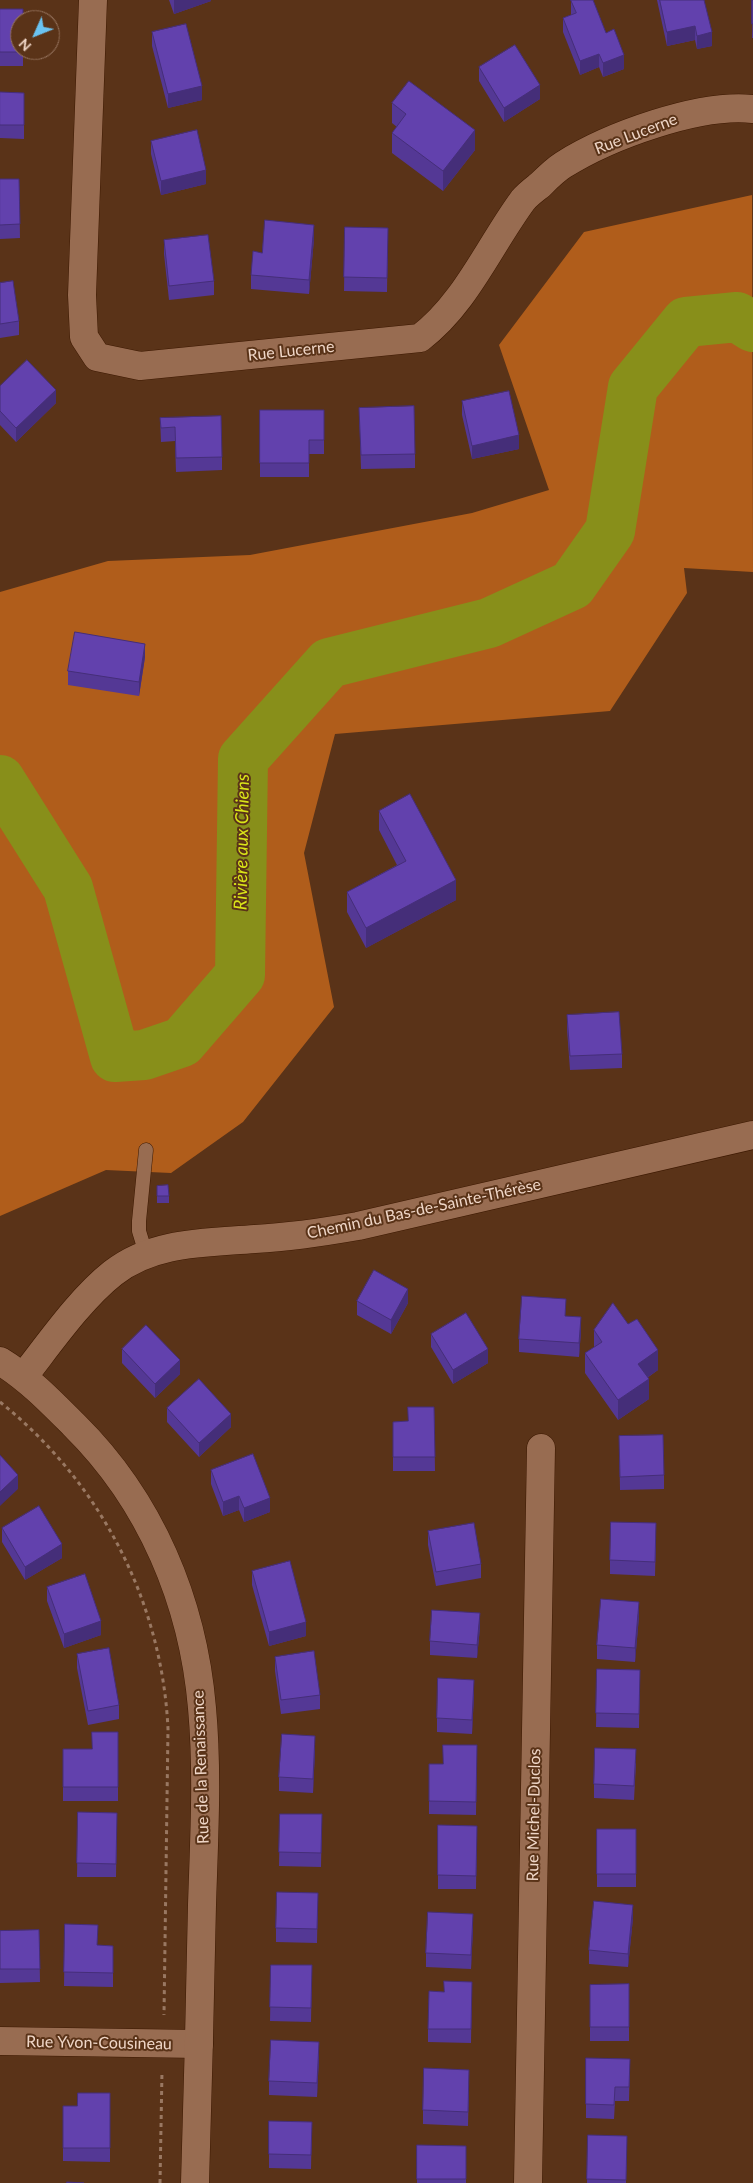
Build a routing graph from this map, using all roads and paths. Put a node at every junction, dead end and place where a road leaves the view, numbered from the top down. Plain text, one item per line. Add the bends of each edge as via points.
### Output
1 (93, 0) edge
2 (753, 109) edge
3 (753, 1135) edge
4 (146, 1150) dead end
5 (146, 1254) junction
6 (0, 1360) edge
7 (23, 1377) junction
8 (2, 1403) edge
9 (541, 1448) dead end
10 (164, 2010) dead end
11 (0, 2042) edge
12 (199, 2044) junction
13 (162, 2081) dead end
14 (160, 2183) edge
15 (195, 2183) edge
16 (528, 2183) edge

1 - 2 street, Rue Lucerne via 82,295 84,337 97,356 140,366 420,338 437,325 470,282 524,198 562,166 612,141 682,116 739,107
3 - 5 street, Chemin du Bas-de-Sainte-Thérèse via 358,1226 294,1236 180,1245
4 - 5 lane via 139,1221
5 - 7 street, Chemin du Bas-de-Sainte-Thérèse via 121,1267 103,1282
6 - 7 street
7 - 12 street, Rue de la Renaissance via 97,1449 133,1498 167,1560 187,1619 196,1662 203,1734
8 - 10 path, Rue de la Renaissance via 63,1463 95,1503 132,1573 152,1633 164,1684 168,1729
9 - 16 street, Rue Michel-Duclos
11 - 12 street, Rue Yvon-Cousineau
12 - 15 street, Rue de la Renaissance
13 - 14 path

